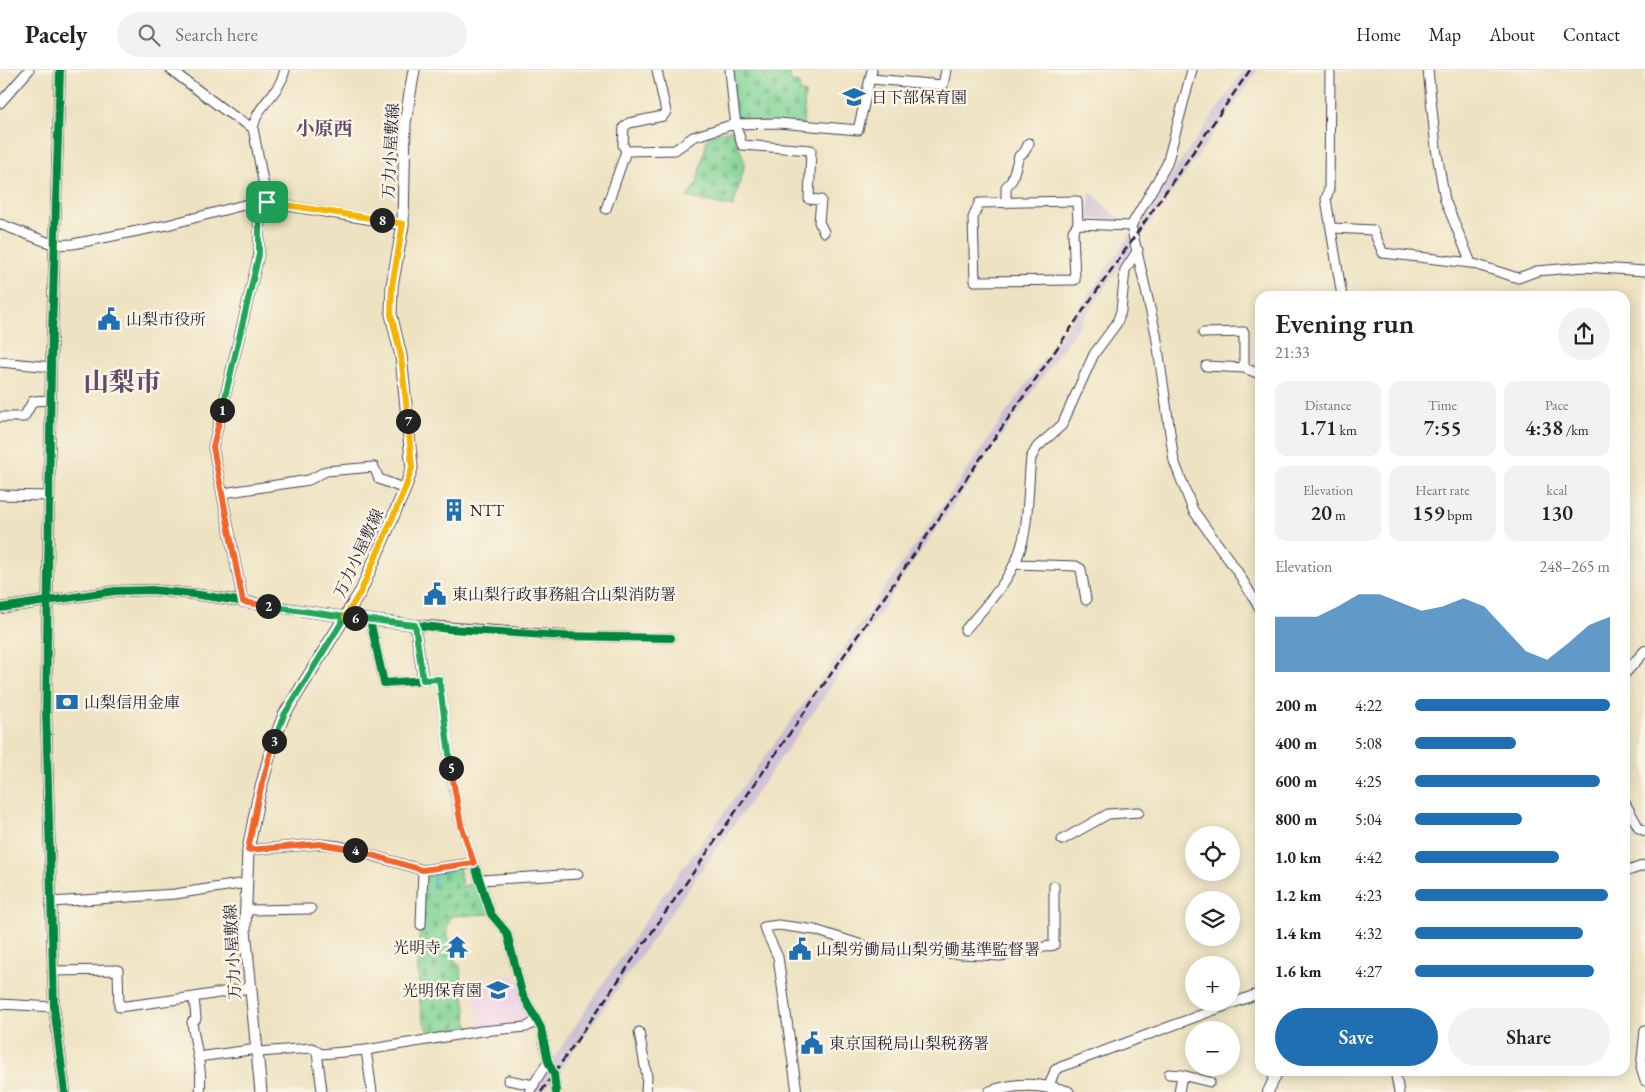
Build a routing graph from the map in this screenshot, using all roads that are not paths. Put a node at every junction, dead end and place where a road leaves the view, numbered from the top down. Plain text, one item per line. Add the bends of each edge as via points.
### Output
1 (28, 70) edge
2 (60, 70) edge
3 (170, 70) edge
4 (285, 70) edge
5 (414, 70) edge
6 (657, 70) edge
7 (730, 70) edge
8 (946, 70) edge
9 (1192, 70) edge
10 (1330, 70) edge
11 (1428, 70) edge
12 (872, 75) edge
13 (0, 103) edge
14 (734, 124) junction
15 (252, 128) junction
16 (1029, 143) dead end
17 (626, 151) junction
18 (263, 202) junction
19 (1006, 202) junction
20 (606, 209) dead end
21 (0, 224) edge
22 (403, 224) junction
23 (1078, 224) junction
24 (1131, 226) junction
25 (1333, 228) junction
26 (824, 232) dead end
27 (55, 244) junction
28 (1138, 250) junction
29 (1471, 263) junction
30 (1645, 271) edge
31 (1341, 291) edge
32 (1203, 333) dead end
33 (0, 362) edge
34 (1206, 366) dead end
35 (51, 367) junction
36 (1244, 368) junction
37 (1255, 372) edge
38 (51, 400) junction
39 (0, 417) edge
40 (405, 489) junction
41 (223, 493) junction
42 (0, 495) edge
43 (49, 496) junction
44 (1015, 564) junction
45 (48, 599) junction
46 (1086, 600) dead end
47 (1255, 601) edge
48 (243, 602) junction
49 (0, 608) edge
50 (345, 617) junction
51 (370, 620) junction
52 (415, 625) junction
53 (965, 630) dead end
54 (563, 636) joint
55 (671, 638) dead end
56 (1645, 651) edge
57 (1630, 667) edge
58 (423, 680) junction
59 (1139, 812) dead end
60 (1630, 812) edge
61 (1645, 831) edge
62 (1062, 840) dead end
63 (248, 850) junction
64 (474, 863) junction
65 (1645, 865) edge
66 (422, 870) junction
67 (1630, 870) edge
68 (578, 874) dead end
69 (481, 880) junction
70 (246, 883) junction
71 (1054, 886) dead end
72 (51, 902) junction
73 (311, 909) dead end
74 (245, 910) junction
75 (421, 925) dead end
76 (52, 971) junction
77 (249, 988) junction
78 (1255, 996) edge
79 (194, 997) junction
80 (0, 1004) edge
81 (54, 1007) junction
82 (538, 1021) junction
83 (1645, 1030) edge
84 (640, 1032) dead end
85 (366, 1050) junction
86 (258, 1051) junction
87 (317, 1052) junction
88 (198, 1057) junction
89 (548, 1061) junction
90 (1169, 1074) dead end
91 (1182, 1075) junction
92 (1276, 1076) edge
93 (1396, 1076) edge
94 (508, 1080) dead end
95 (1645, 1081) edge
96 (1210, 1082) dead end
97 (1049, 1086) junction
98 (531, 1088) edge
99 (65, 1092) edge
100 (200, 1092) edge
101 (261, 1092) edge
102 (322, 1092) edge
103 (372, 1092) edge
104 (556, 1092) edge
105 (646, 1092) edge
106 (797, 1092) edge
107 (990, 1092) edge
108 (1068, 1092) edge
109 (1179, 1092) edge
110 (1268, 1092) edge
111 (1399, 1092) edge

1 - 13 street
2 - 27 street
3 - 15 street
4 - 15 street via 274,95 255,116
5 - 22 main road, 万力小屋敷線 via 405,123
6 - 17 street via 666,112 663,116 624,127
7 - 14 street
8 - 12 street via 943,85
9 - 24 street via 1168,164
10 - 25 street via 1329,189 1326,199
11 - 29 street via 1444,200
12 - 14 street via 858,130 778,123
14 - 17 street via 693,138 675,150
14 - 26 street via 742,145 811,150 809,199 820,200 819,222
15 - 18 street
16 - 19 street via 1019,156 1012,180 1006,187
17 - 20 street
18 - 22 street
18 - 27 street via 73,244
18 - 41 street via 259,254 213,447
19 - 23 street via 1077,201
19 - 23 street via 979,203 972,218 975,281 1075,280 1073,231
21 - 27 street
22 - 40 main road, 万力小屋敷線 via 392,286 391,314 401,356 412,458
23 - 24 street
24 - 28 street
25 - 29 street via 1373,230 1383,253
25 - 31 street
27 - 35 street
28 - 44 street via 1125,270 1117,322 1094,354 1062,425 1037,447 1031,458 1024,539
28 - 47 street via 1156,334 1174,461 1193,510
29 - 30 street via 1518,278 1536,271 1584,267
32 - 36 street via 1244,332
33 - 35 street
34 - 36 street
35 - 38 street
36 - 37 street
38 - 39 street via 34,401 24,417
38 - 43 street
40 - 41 street via 379,479 374,467 326,471 308,480
40 - 50 main road, 万力小屋敷線 via 361,591
41 - 48 street
42 - 43 street
43 - 45 street
44 - 46 street via 1076,566 1081,569
44 - 53 street via 995,595
45 - 48 street via 152,590
45 - 49 street
45 - 72 street via 46,734
48 - 50 street
50 - 51 street
50 - 63 main road, 万力小屋敷線 via 284,715 272,746
51 - 52 street
51 - 58 street via 384,683
52 - 54 street
52 - 58 street
54 - 55 street
56 - 57 street
58 - 64 street via 439,679 454,790
59 - 62 street via 1108,814
60 - 61 street via 1639,828
63 - 66 street via 320,844 339,846
63 - 70 main road, 万力小屋敷線
64 - 66 street
64 - 69 street
65 - 67 street
66 - 75 street
68 - 69 street
69 - 82 street via 491,914 507,933 522,993
70 - 72 street via 175,894
70 - 74 main road, 万力小屋敷線
71 - 106 street via 1054,945 1002,956 886,950 815,930 778,925 764,927 778,957
72 - 76 street
73 - 74 street
74 - 77 main road, 万力小屋敷線
76 - 79 street via 118,970 119,1007
76 - 81 street
77 - 79 street
77 - 86 main road, 万力小屋敷線
78 - 97 street via 1061,1066 1055,1070
79 - 88 street via 196,1019 192,1022
80 - 81 street
81 - 99 street
82 - 85 street via 526,1027
82 - 89 street
83 - 95 street via 1641,1068
84 - 105 street
85 - 87 street
85 - 103 street
86 - 87 street via 312,1048
86 - 88 street
86 - 101 main road, 万力小屋敷線
87 - 102 street
88 - 100 street via 202,1078
89 - 98 street
89 - 104 street via 554,1074
90 - 91 street
91 - 96 street
91 - 109 street
92 - 110 street
93 - 111 street
94 - 98 street
97 - 107 main road via 1023,1084
97 - 108 main road

